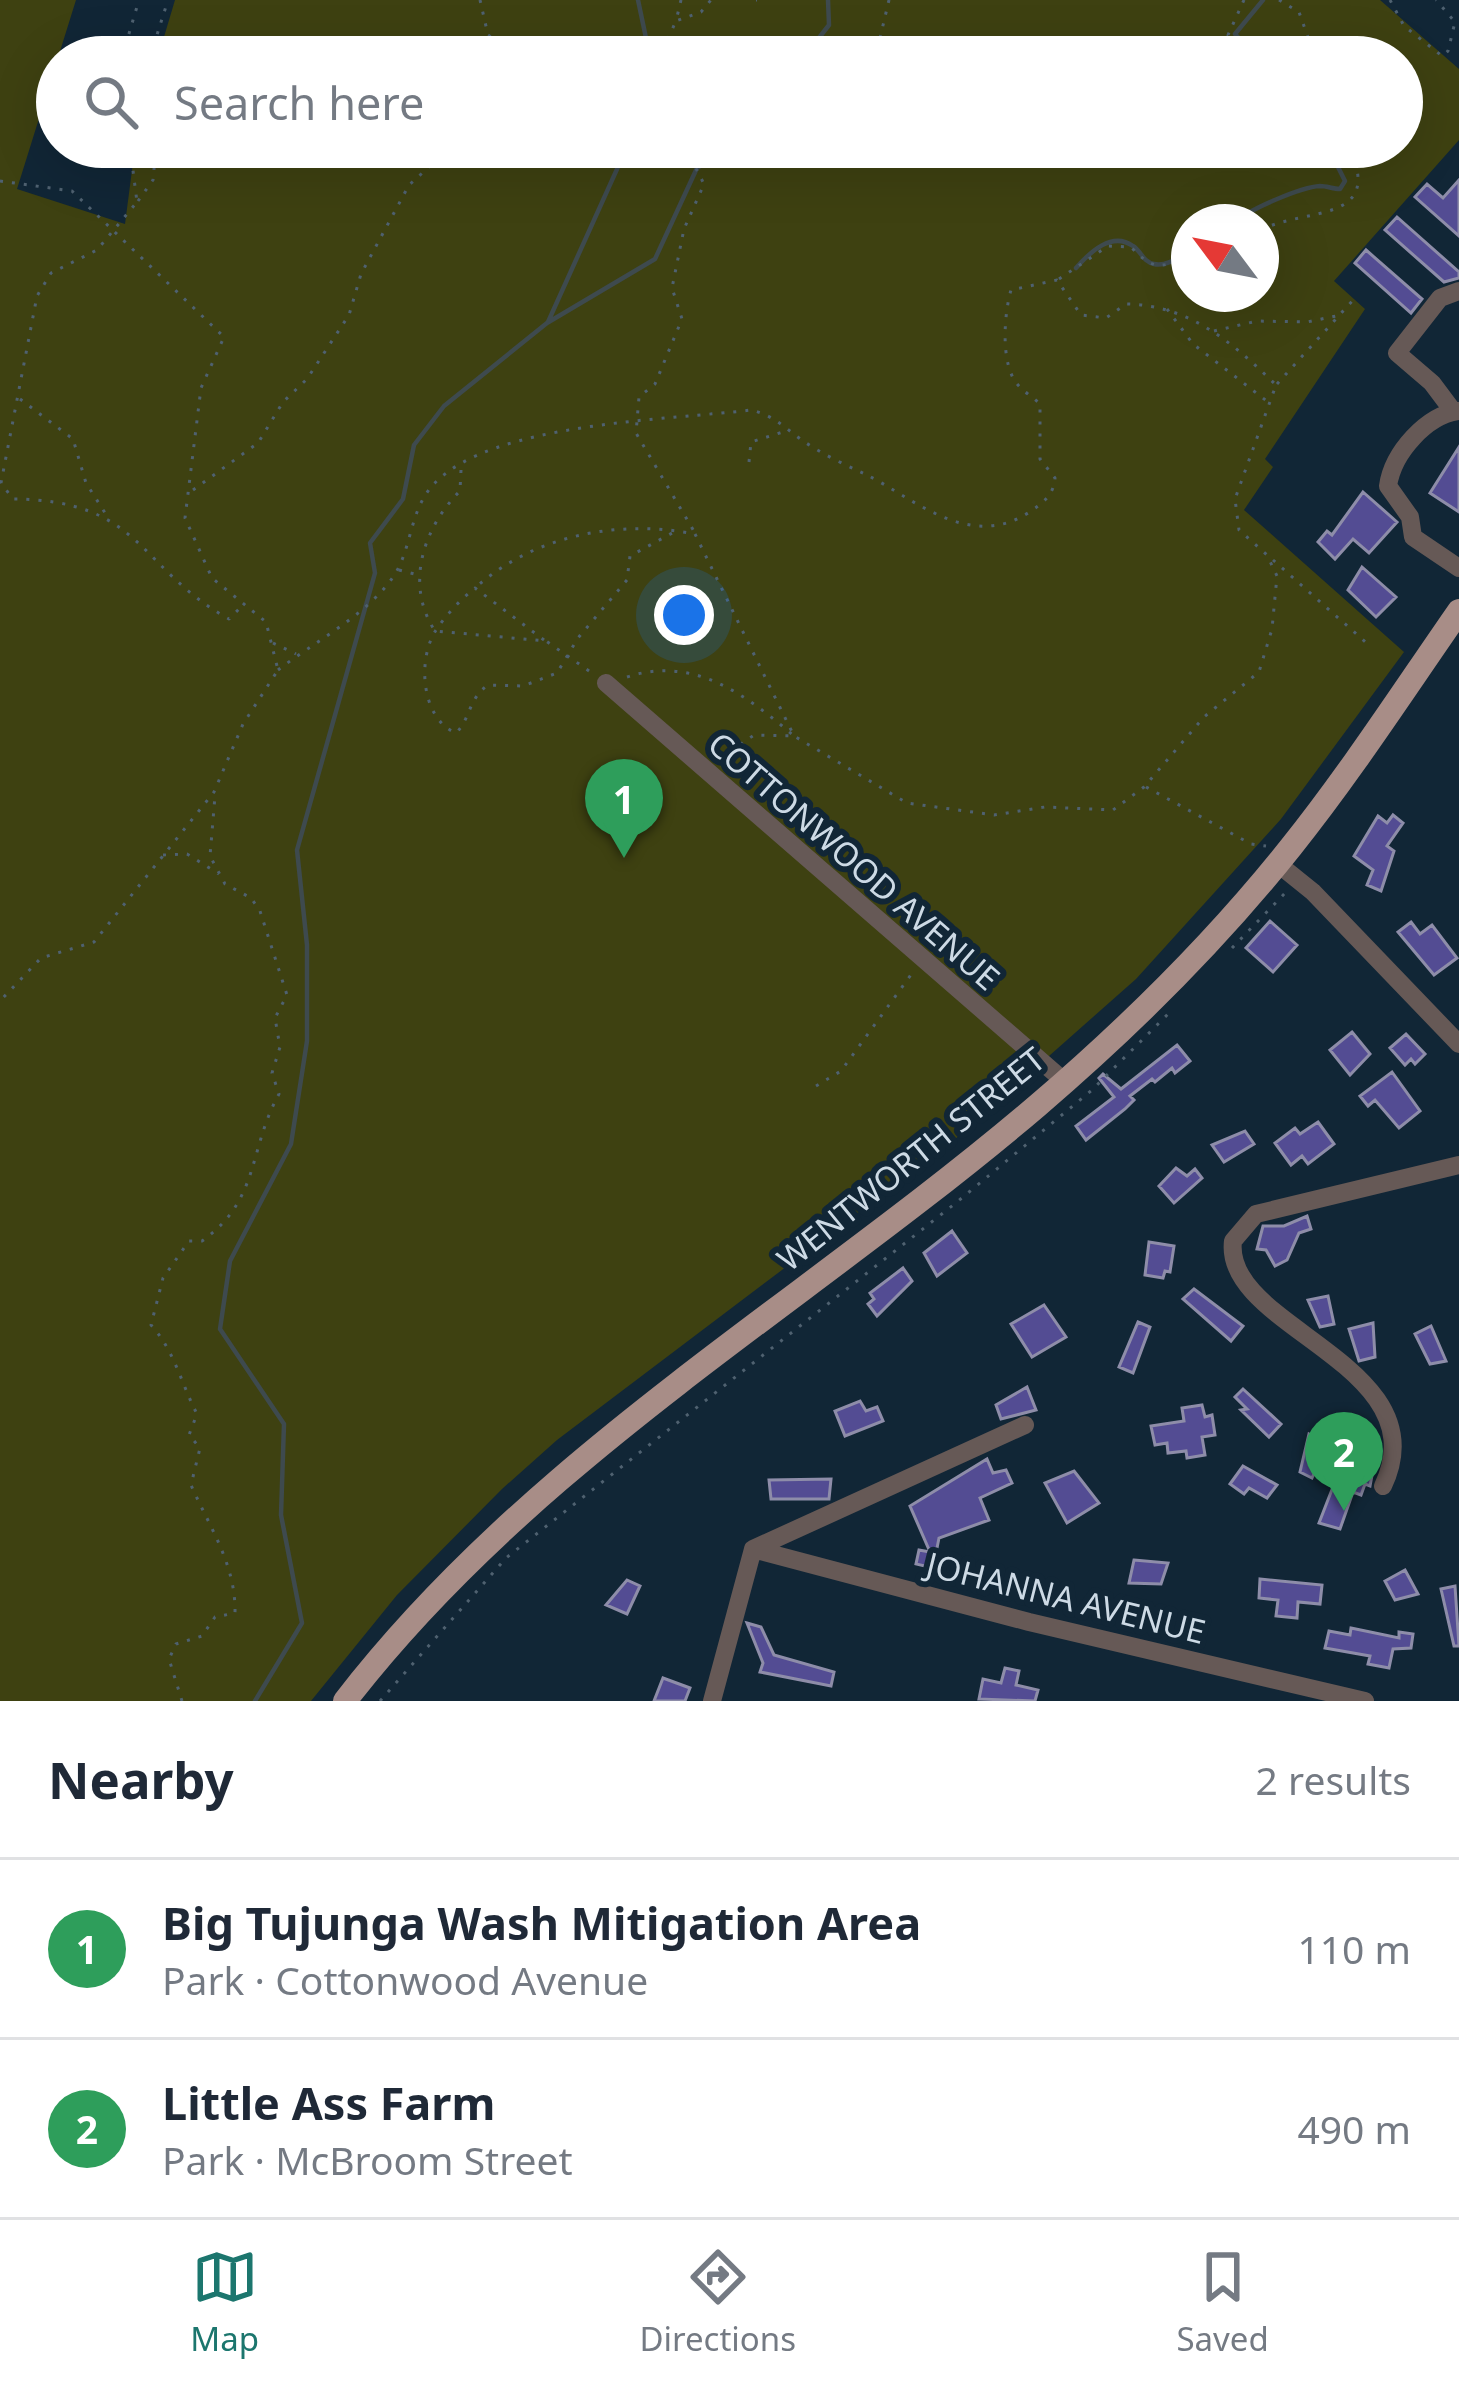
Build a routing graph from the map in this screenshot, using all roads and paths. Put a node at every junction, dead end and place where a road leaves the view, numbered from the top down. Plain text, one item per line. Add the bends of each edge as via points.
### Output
1 (140, 0) edge
2 (168, 0) edge
3 (480, 0) edge
4 (681, 0) edge
5 (711, 0) edge
6 (889, 0) edge
7 (1244, 0) edge
8 (1279, 0) edge
9 (1390, 0) edge
10 (1436, 0) edge
11 (676, 22) junction
12 (129, 36) edge
13 (157, 36) edge
14 (491, 36) edge
15 (670, 36) edge
16 (880, 36) edge
17 (1230, 36) edge
18 (1308, 36) edge
19 (1415, 36) edge
20 (1423, 44) edge
21 (133, 168) edge
22 (154, 168) edge
23 (428, 168) edge
24 (696, 168) edge
25 (1355, 168) edge
26 (0, 181) edge
27 (137, 202) junction
28 (1279, 221) edge
29 (115, 229) junction
30 (1171, 263) edge
31 (1057, 280) junction
32 (1459, 290) edge
33 (1354, 299) dead end
34 (1167, 308) junction
35 (1336, 316) junction
36 (1214, 331) junction
37 (1276, 386) junction
38 (19, 398) junction
39 (1270, 404) junction
40 (1456, 411) edge
41 (637, 423) junction
42 (790, 430) junction
43 (749, 462) dead end
44 (461, 468) junction
45 (191, 491) junction
46 (107, 516) junction
47 (675, 530) junction
48 (695, 534) junction
49 (1267, 555) junction
50 (1459, 568) edge
51 (396, 572) junction
52 (420, 575) junction
53 (476, 588) junction
54 (244, 604) junction
55 (1459, 611) edge
56 (435, 631) junction
57 (270, 640) junction
58 (546, 641) junction
59 (1371, 647) dead end
60 (298, 654) junction
61 (571, 658) junction
62 (278, 670) junction
63 (606, 683) junction
64 (794, 736) junction
65 (707, 772) junction
66 (1144, 787) junction
67 (214, 792) junction
68 (163, 855) junction
69 (1283, 856) junction
70 (220, 875) junction
71 (1300, 878) junction
72 (1222, 958) dead end
73 (921, 961) junction
74 (0, 1001) edge
75 (1177, 1005) dead end
76 (1459, 1044) edge
77 (1064, 1081) junction
78 (816, 1086) dead end
79 (1459, 1166) edge
80 (1025, 1425) dead end
81 (1384, 1486) dead end
82 (753, 1549) junction
83 (182, 1701) edge
84 (345, 1701) edge
85 (380, 1701) edge
86 (712, 1701) edge
87 (1365, 1701) edge

1 - 12 path
2 - 13 path
3 - 14 path
4 - 11 path
5 - 11 path
6 - 16 path
7 - 17 path
8 - 18 path via 1299,12
9 - 19 path
10 - 20 path via 1455,22 1448,51 1433,54
11 - 15 path
21 - 27 path
22 - 27 path
23 - 45 path via 409,185 361,274 350,315 307,379 259,443
24 - 41 path via 704,184 671,288 682,319 655,384 639,397
25 - 28 path via 1350,203
26 - 29 path via 72,191
27 - 29 path
29 - 38 path via 97,250 44,280
29 - 45 path via 224,337 201,388
30 - 31 path via 1150,267 1131,248 1108,246
31 - 34 path via 1081,315 1106,318 1126,304
31 - 42 path via 1011,290 1004,316 1011,371 1040,404 1040,459 1054,478 1051,494 1024,515 955,523
32 - 40 street via 1440,298 1397,353
33 - 35 path
34 - 36 path
34 - 39 path via 1193,344
35 - 36 path
35 - 37 path
36 - 37 path
37 - 39 path
38 - 46 path via 73,439
38 - 46 path via 3,464 8,495
39 - 49 path via 1234,516
40 - 50 street via 1434,416 1420,431 1388,486 1410,517 1413,537
41 - 42 path via 752,410
41 - 44 path via 506,444
41 - 48 path via 644,452
42 - 43 path via 751,442
44 - 51 path via 434,483
44 - 52 path via 460,490 437,513
45 - 54 path via 185,518 198,553 212,578
46 - 54 path via 198,602 229,619
47 - 48 path
47 - 53 path via 578,534 496,569
47 - 61 path via 630,556 627,580
48 - 64 path
49 - 59 path
49 - 66 path via 1276,603 1259,672 1204,717
51 - 52 path
51 - 60 path
52 - 56 path via 424,614
53 - 56 path
53 - 58 path
54 - 57 path via 266,622
55 - 69 main road, WENTWORTH STREET
56 - 58 path
56 - 61 path via 425,682 435,714 456,733 488,685 542,682
57 - 60 path
57 - 62 path
58 - 61 path
60 - 62 path
61 - 63 path
62 - 67 path
63 - 64 path via 638,673 700,673 748,696
63 - 65 street, COTTONWOOD AVENUE
64 - 65 path via 754,735
64 - 66 path via 907,803 994,815 1114,810
65 - 73 street, COTTONWOOD AVENUE
66 - 69 path
67 - 68 path
67 - 70 path via 211,856
68 - 70 path via 188,854
68 - 74 path via 94,942 41,958
69 - 71 street
69 - 77 main road, WENTWORTH STREET
70 - 83 path via 260,911 287,995 274,1018 279,1094 262,1124 242,1205 213,1234 189,1241 163,1278 151,1325 170,1346 196,1414 190,1435 200,1448 199,1468 191,1485 214,1540 226,1549 235,1597 235,1612 176,1644 169,1659
71 - 72 path
71 - 76 street
73 - 77 street, COTTONWOOD AVENUE
73 - 78 path via 841,1071
75 - 85 path via 1092,1090 957,1202 506,1558
77 - 84 main road, WENTWORTH STREET via 524,1508
79 - 81 street via 1256,1214 1233,1241 1239,1276 1387,1410 1396,1446
80 - 82 street
82 - 86 street
82 - 87 street, JOHANNA AVENUE

